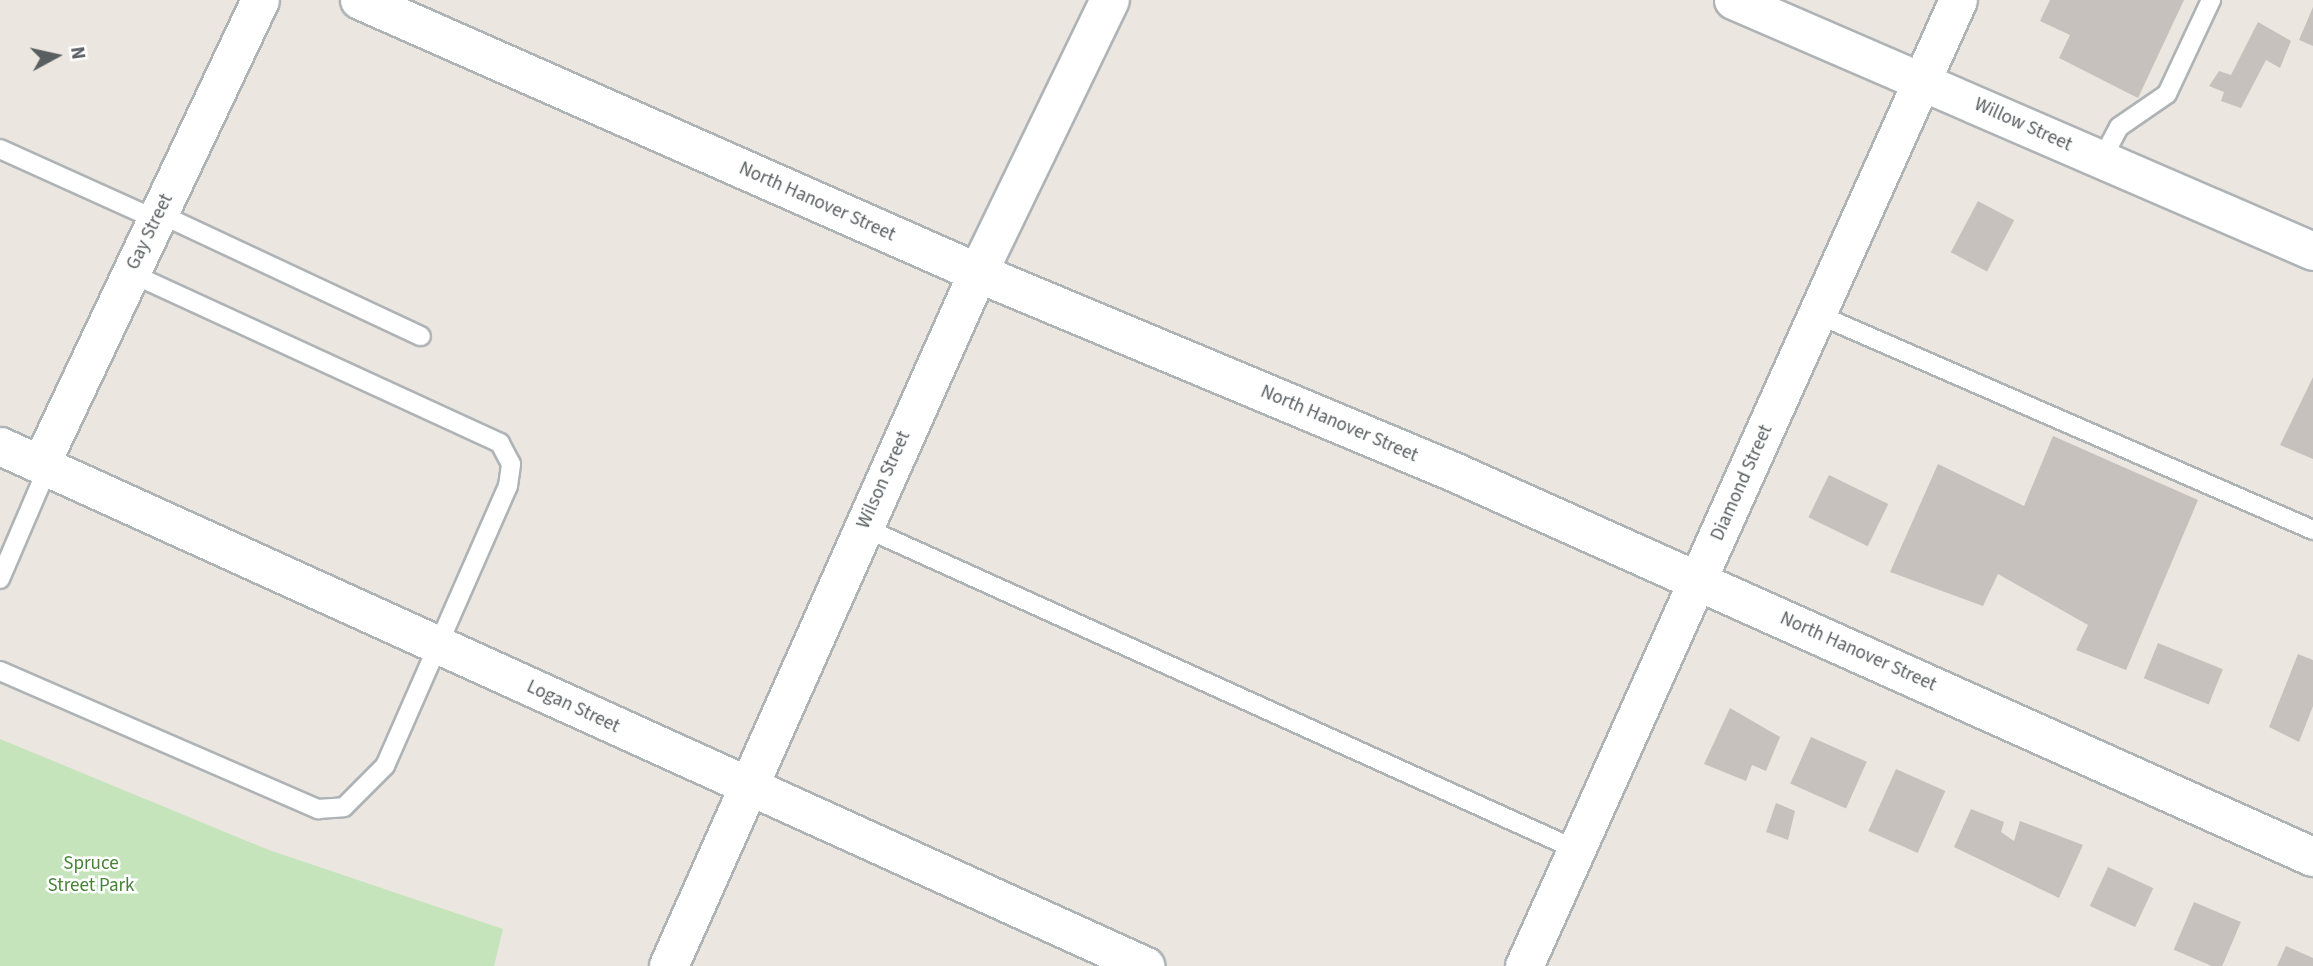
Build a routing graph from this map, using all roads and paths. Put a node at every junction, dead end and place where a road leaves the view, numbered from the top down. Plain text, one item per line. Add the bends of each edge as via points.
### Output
1 (260, 0) edge
2 (360, 0) edge
3 (1110, 0) edge
4 (1733, 0) edge
5 (1958, 0) edge
6 (2211, 0) edge
7 (1921, 79) junction
8 (0, 149) edge
9 (2102, 159) junction
10 (158, 217) junction
11 (2313, 251) edge
12 (131, 273) junction
13 (978, 273) junction
14 (1817, 314) junction
15 (421, 335) dead end
16 (0, 446) edge
17 (45, 465) junction
18 (863, 527) junction
19 (2313, 530) edge
20 (0, 579) edge
21 (1699, 581) junction
22 (435, 643) junction
23 (0, 671) edge
24 (746, 786) junction
25 (1577, 850) junction
26 (2313, 857) edge
27 (669, 966) edge
28 (1146, 966) edge
29 (1524, 966) edge

1 - 10 street, Gay Street
2 - 13 street, North Hanover Street
3 - 13 street, Wilson Street
4 - 7 street, Willow Street
5 - 7 street, Diamond Street
6 - 9 lane via 2168,94 2119,127
7 - 9 street, Willow Street
7 - 14 street, Diamond Street
8 - 10 lane
9 - 11 street, Willow Street
10 - 12 street, Gay Street
10 - 15 lane
12 - 17 street, Gay Street
12 - 22 lane via 500,443 511,464 508,486
13 - 18 street, Wilson Street
13 - 21 street, North Hanover Street
14 - 19 lane
14 - 21 street, Diamond Street
16 - 17 street, Logan Street
17 - 20 lane
17 - 22 street, Logan Street
18 - 24 street, Wilson Street
18 - 25 lane
21 - 25 street, Diamond Street
21 - 26 street, North Hanover Street
22 - 23 lane via 385,766 344,807 318,809
22 - 24 street, Logan Street
24 - 27 street, Wilson Street
24 - 28 street, Logan Street
25 - 29 street, Diamond Street

